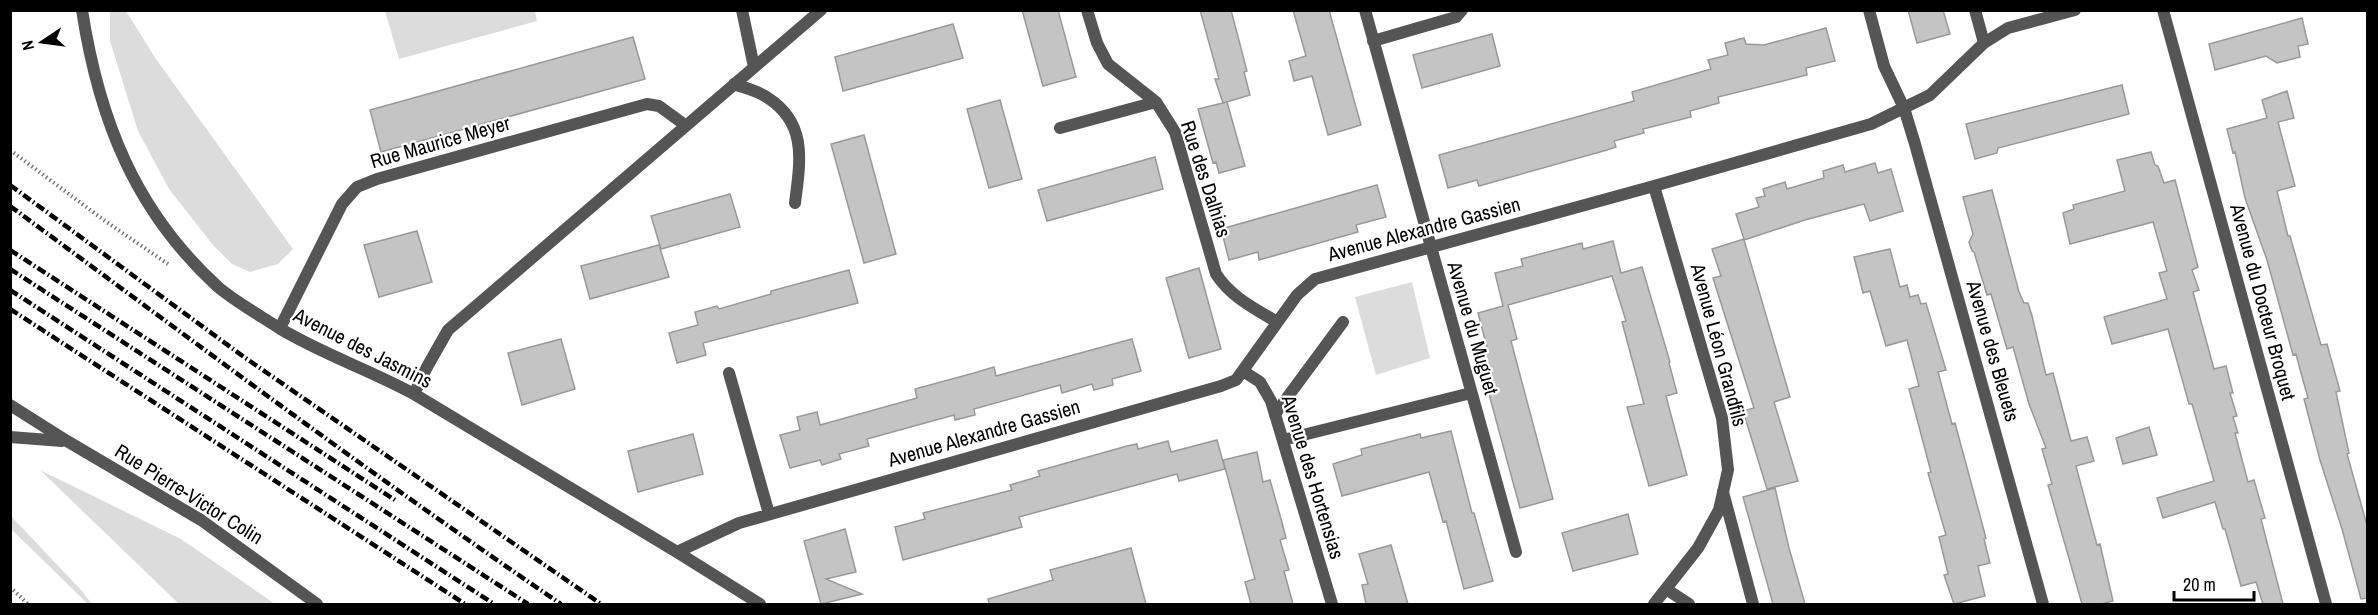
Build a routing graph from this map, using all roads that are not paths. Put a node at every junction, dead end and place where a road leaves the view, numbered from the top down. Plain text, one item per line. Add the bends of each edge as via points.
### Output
1 (77, 10) edge
2 (82, 10) edge
3 (742, 10) edge
4 (821, 10) edge
5 (1087, 10) edge
6 (1365, 10) edge
7 (1462, 10) edge
8 (1869, 10) edge
9 (1975, 10) edge
10 (2075, 10) edge
11 (2163, 10) edge
12 (84, 23) junction
13 (1373, 41) junction
14 (1984, 43) junction
15 (754, 67) junction
16 (734, 84) junction
17 (1156, 102) junction
18 (1904, 108) junction
19 (685, 125) junction
20 (1060, 128) dead end
21 (1654, 186) junction
22 (795, 203) dead end
23 (1431, 248) junction
24 (1277, 322) junction
25 (1342, 322) dead end
26 (280, 328) junction
27 (1243, 371) junction
28 (729, 373) dead end
29 (1471, 393) junction
30 (414, 394) junction
31 (10, 405) edge
32 (1275, 414) junction
33 (10, 437) edge
34 (66, 441) junction
35 (1283, 441) junction
36 (1723, 492) junction
37 (769, 514) junction
38 (677, 552) junction
39 (1516, 552) dead end
40 (1666, 589) junction
41 (317, 604) edge
42 (760, 604) edge
43 (1332, 604) edge
44 (1654, 604) edge
45 (1689, 604) edge
46 (1753, 604) edge
47 (2043, 604) edge
48 (2326, 604) edge

1 - 12 street
2 - 12 street, Avenue des Jasmins
3 - 15 street
4 - 15 street
5 - 17 street, Rue des Dalhias via 1097,44 1108,64
6 - 13 street, Avenue du Muguet
7 - 13 street via 1456,17
8 - 18 street, Avenue des Bleuets via 1884,66
9 - 14 street
10 - 14 street, Avenue Alexandre Gassien via 2008,28
11 - 48 street, Avenue du Docteur Broquet
12 - 26 street, Avenue des Jasmins via 106,118 136,186 178,246 220,288
13 - 23 street, Avenue du Muguet
14 - 18 street, Avenue Alexandre Gassien via 1930,94
15 - 16 street
16 - 19 street
16 - 22 street via 767,97 784,111 795,131 801,154
17 - 20 street
17 - 24 street, Rue des Dalhias via 1175,132 1216,274 1234,296
18 - 21 street, Avenue Alexandre Gassien via 1872,123
18 - 47 street, Avenue des Bleuets
19 - 26 street, Rue Maurice Meyer via 659,106 647,104 377,178 357,187 342,204
19 - 30 street via 448,330
21 - 23 street, Avenue Alexandre Gassien
21 - 36 street, Avenue Léon Grandfils via 1722,418 1728,471
23 - 24 street, Avenue Alexandre Gassien via 1315,279
23 - 29 street, Avenue du Muguet
24 - 27 street, Avenue Alexandre Gassien
25 - 32 street
26 - 30 street, Avenue des Jasmins
27 - 32 street, Avenue des Hortensias via 1260,382
27 - 37 street, Avenue Alexandre Gassien via 1236,380 1221,386
28 - 37 street
29 - 35 street
29 - 39 street, Avenue du Muguet
30 - 38 street, Avenue des Jasmins
31 - 34 street, Rue Pierre-Victor Colin
32 - 35 street, Avenue des Hortensias
33 - 34 street, Rue Pierre-Victor Colin
34 - 41 street, Rue Pierre-Victor Colin via 201,520
35 - 43 street, Avenue des Hortensias
36 - 40 street, Avenue Léon Grandfils via 1719,510 1698,548
36 - 46 street
37 - 38 street, Avenue Alexandre Gassien via 739,523
38 - 42 street, Avenue des Jasmins
40 - 44 street, Avenue Léon Grandfils
40 - 45 street

